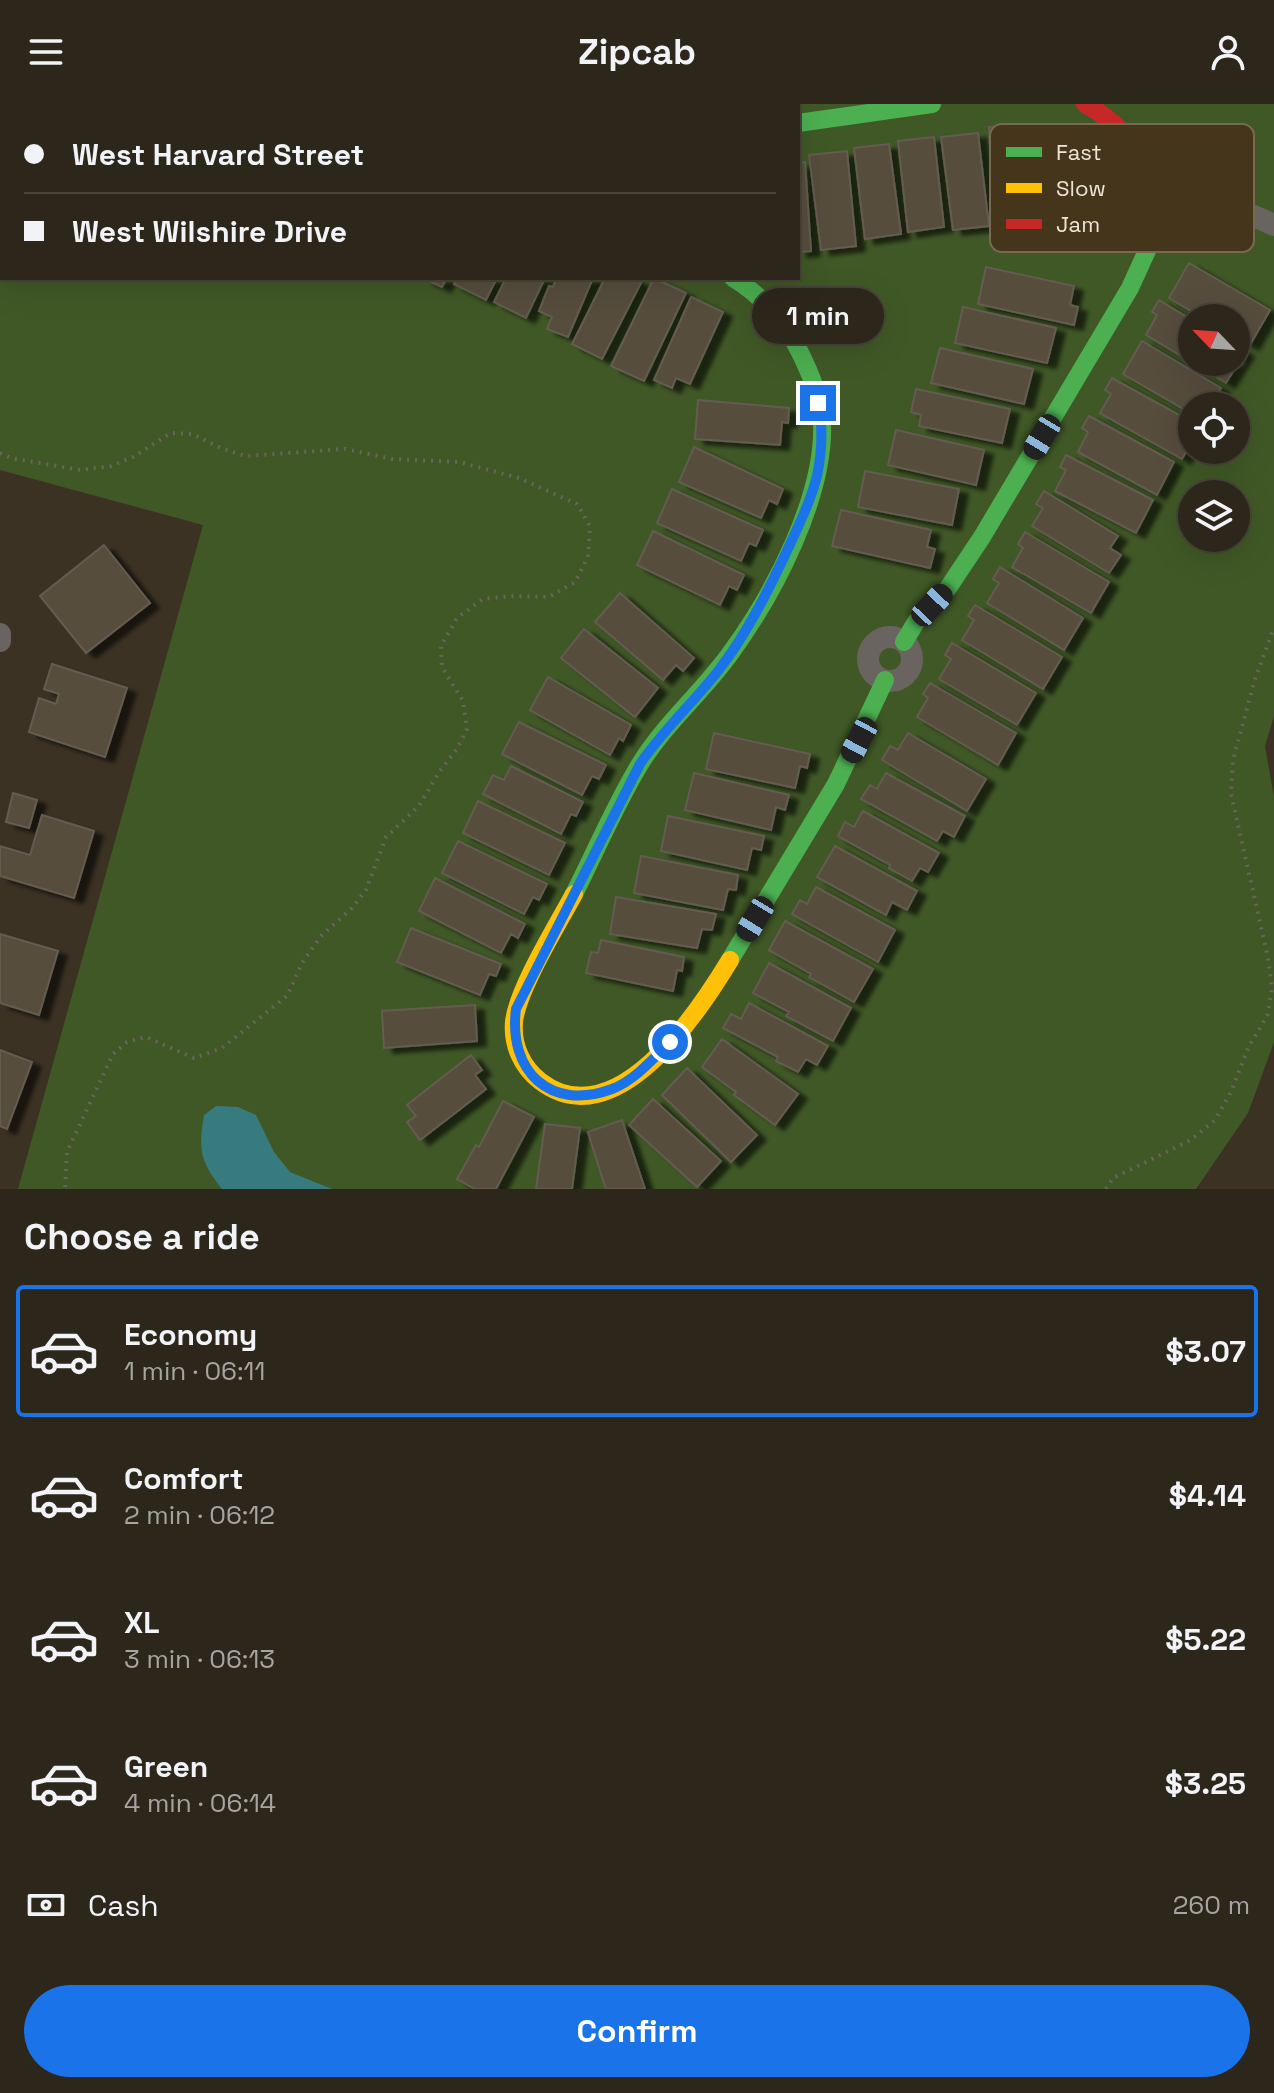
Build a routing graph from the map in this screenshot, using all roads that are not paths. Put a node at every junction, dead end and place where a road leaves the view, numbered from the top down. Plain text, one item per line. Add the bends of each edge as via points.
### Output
1 (932, 104) edge
2 (1085, 104) edge
3 (800, 123) edge
4 (1117, 124) edge
5 (1254, 216) edge
6 (1274, 225) edge
7 (1145, 252) edge
8 (736, 280) edge
9 (904, 642) junction
10 (885, 680) junction

1 - 3 street
2 - 4 street
5 - 6 street
7 - 9 street via 1130,288 982,537
8 - 10 street via 774,313 814,382 822,424 817,475 803,516 744,635 640,764 526,987 514,1027 523,1064 539,1083 559,1093 581,1095 615,1088 689,1023 834,787
9 - 10 street via 910,668 900,679
9 - 10 street via 881,639 870,651 870,667

